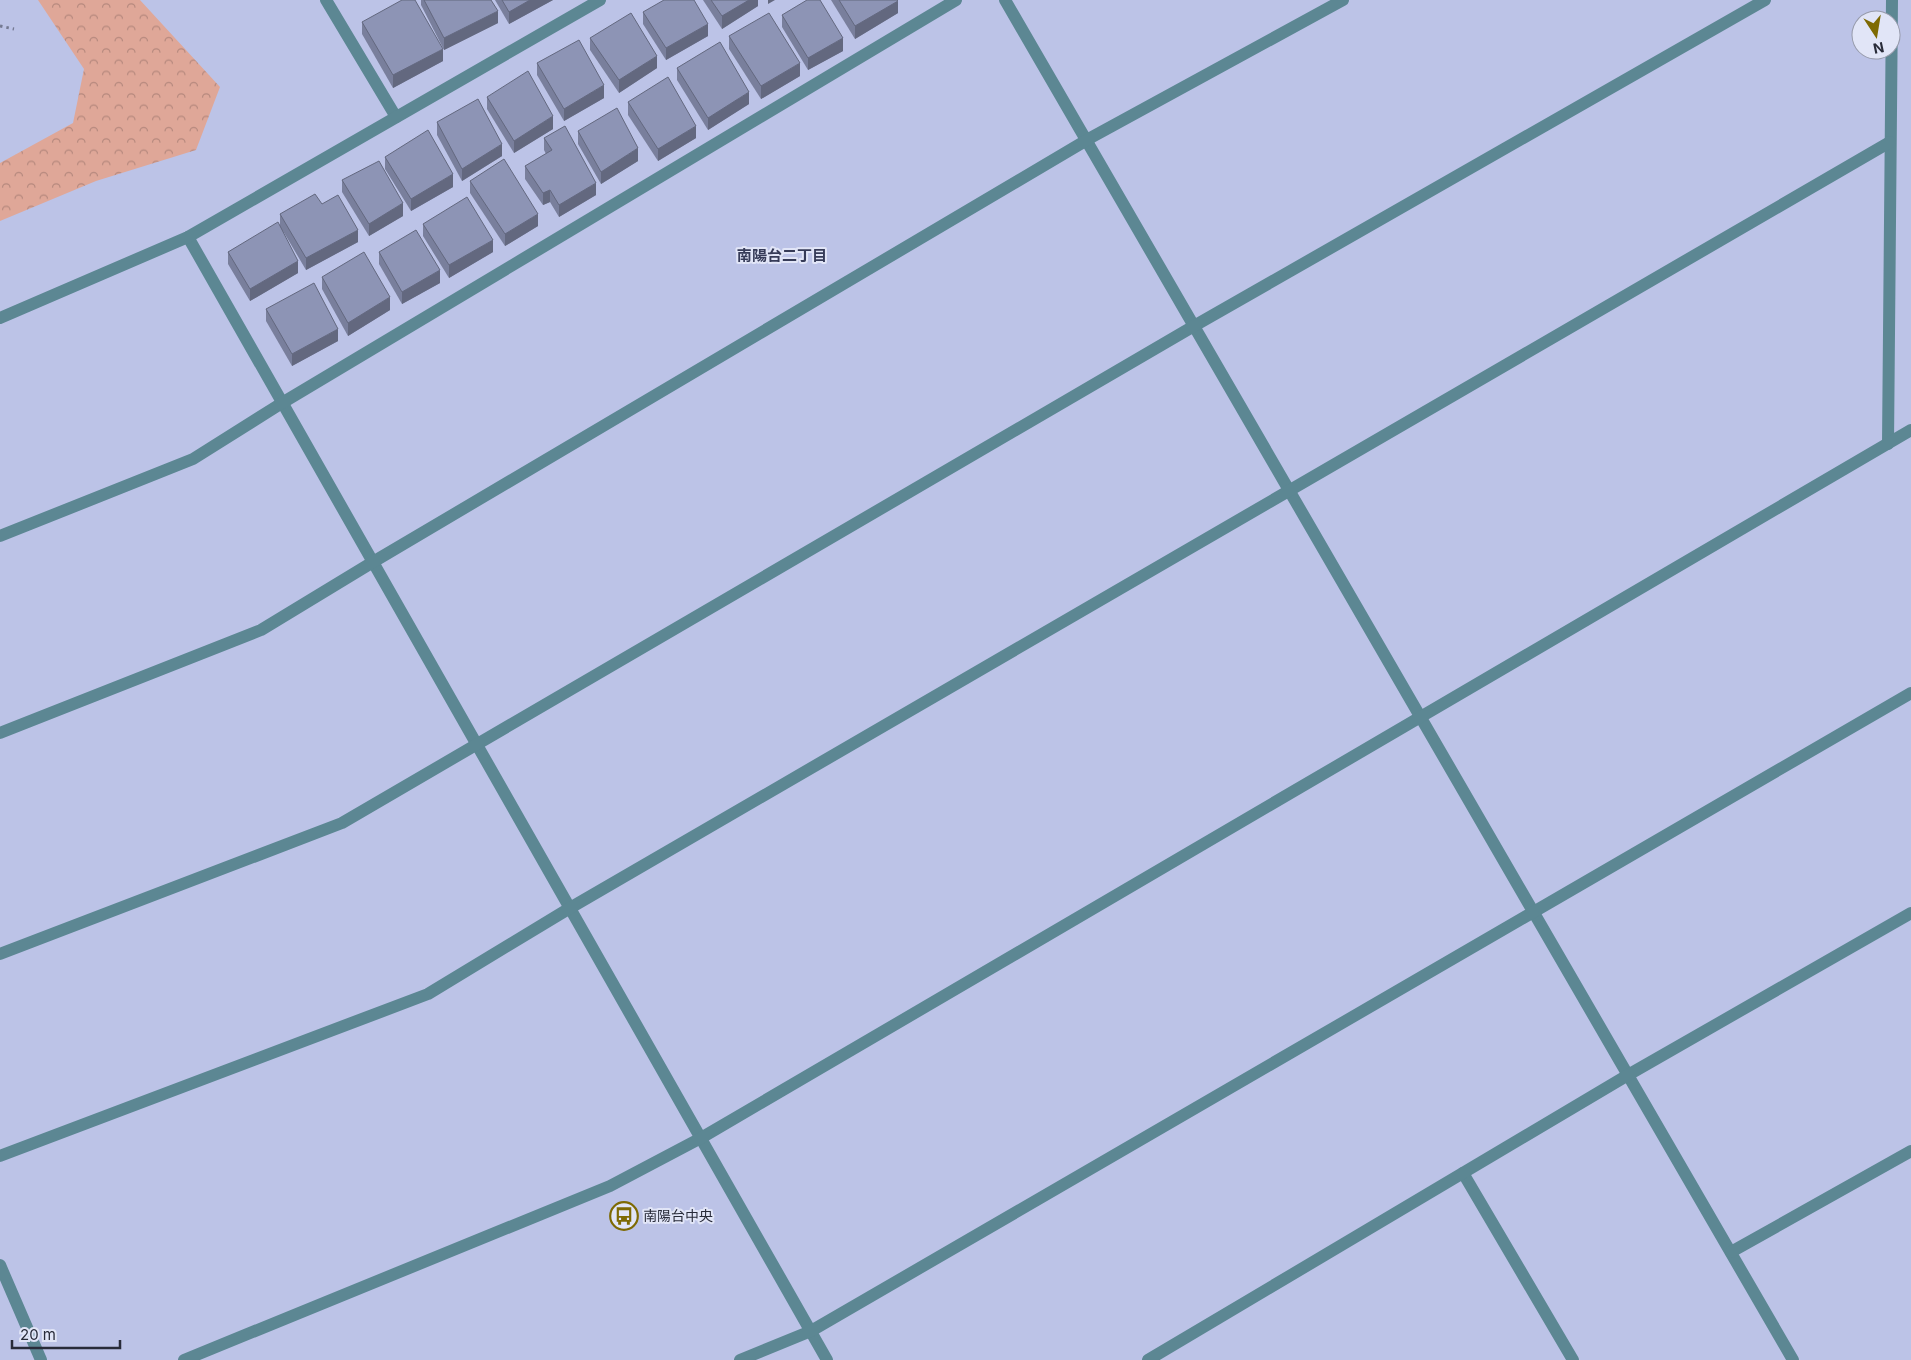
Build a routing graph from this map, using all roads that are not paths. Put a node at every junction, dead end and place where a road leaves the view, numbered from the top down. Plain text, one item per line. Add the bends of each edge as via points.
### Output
1 (326, 0) edge
2 (600, 0) edge
3 (956, 0) edge
4 (1005, 0) edge
5 (1343, 0) edge
6 (1766, 0) edge
7 (1892, 0) edge
8 (396, 117) junction
9 (1087, 141) junction
10 (1890, 142) junction
11 (188, 238) junction
12 (0, 318) edge
13 (1194, 326) junction
14 (282, 403) junction
15 (1911, 430) edge
16 (1888, 444) junction
17 (1289, 490) junction
18 (0, 536) edge
19 (373, 562) junction
20 (1911, 693) edge
21 (1421, 717) junction
22 (0, 733) edge
23 (477, 744) junction
24 (570, 908) junction
25 (1534, 912) junction
26 (1911, 913) edge
27 (0, 954) edge
28 (1628, 1075) junction
29 (701, 1138) junction
30 (1911, 1151) edge
31 (0, 1156) edge
32 (1463, 1173) junction
33 (1731, 1252) junction
34 (0, 1265) edge
35 (811, 1331) junction
36 (41, 1360) edge
37 (184, 1360) edge
38 (740, 1360) edge
39 (827, 1360) edge
40 (1148, 1360) edge
41 (1573, 1360) edge
42 (1793, 1360) edge

1 - 8 street
2 - 8 street
3 - 14 street
4 - 9 street
5 - 9 street
6 - 13 street
7 - 10 street
8 - 11 street
9 - 13 street
9 - 19 street
10 - 16 street
10 - 17 street
11 - 12 street
11 - 14 street
13 - 17 street
13 - 23 street
14 - 18 street via 194,459
14 - 19 street
15 - 16 street
16 - 21 street
17 - 21 street
17 - 24 street
19 - 22 street via 261,630
19 - 23 street
20 - 25 street
21 - 25 street
21 - 29 street
23 - 24 street
23 - 27 street via 342,823
24 - 29 street
24 - 31 street via 428,994
25 - 28 street
25 - 35 street
26 - 28 street
28 - 32 street
28 - 33 street
29 - 35 street
29 - 37 street via 610,1186
30 - 33 street
32 - 40 street
32 - 41 street
33 - 42 street
34 - 36 street
35 - 38 street
35 - 39 street

